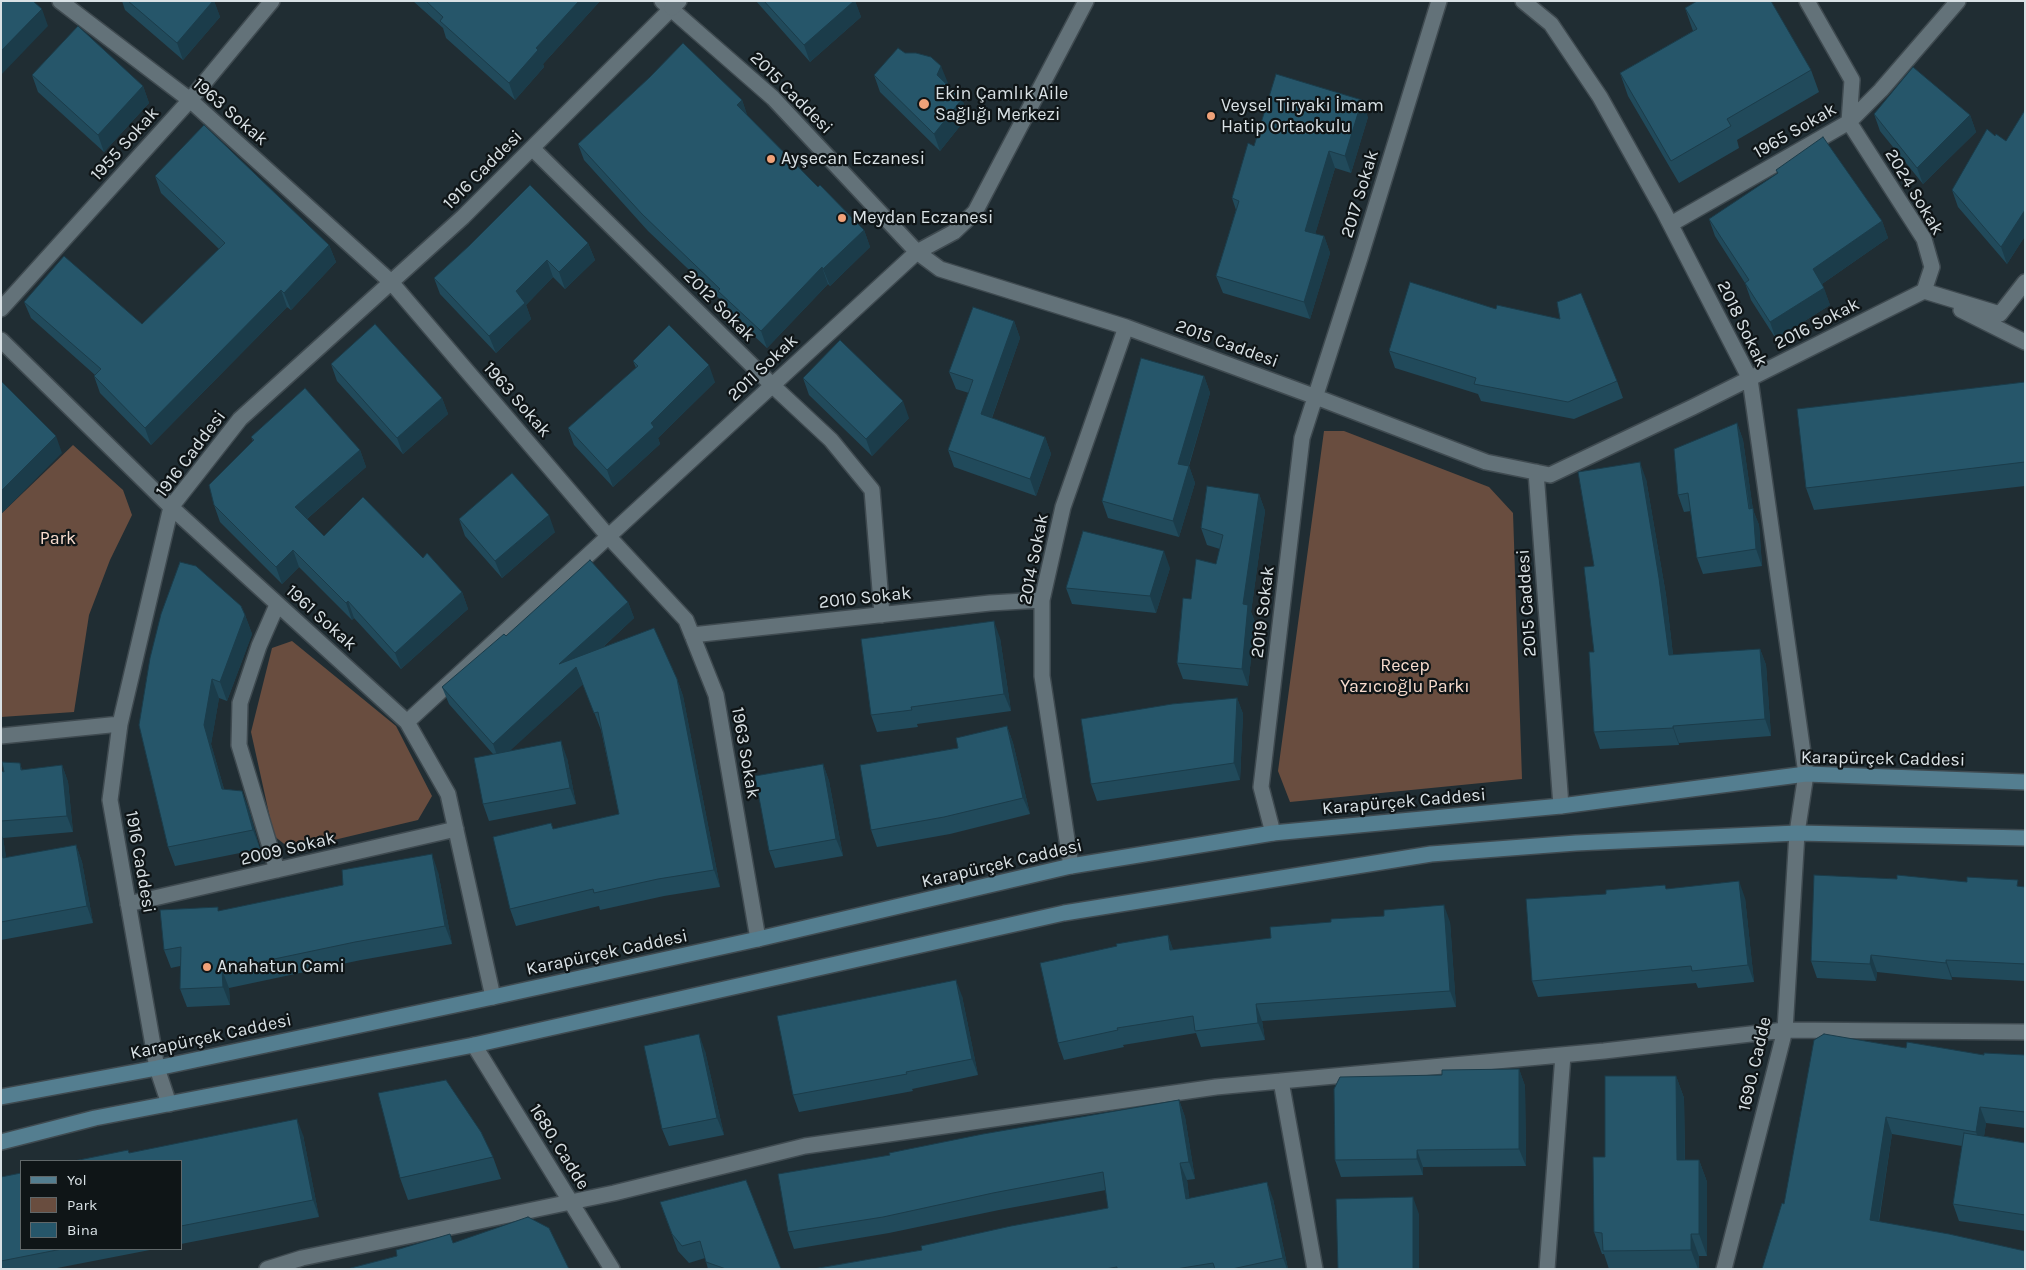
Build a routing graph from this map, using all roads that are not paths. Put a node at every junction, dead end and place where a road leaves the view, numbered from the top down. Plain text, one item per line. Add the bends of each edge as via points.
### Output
1 (60, 1) edge
2 (272, 1) edge
3 (1086, 1) edge
4 (1439, 1) edge
5 (1523, 1) edge
6 (1807, 1) edge
7 (1958, 1) edge
8 (671, 4) edge
9 (190, 100) junction
10 (1850, 122) junction
11 (532, 148) junction
12 (1671, 224) junction
13 (917, 252) junction
14 (391, 282) junction
15 (2025, 282) edge
16 (1924, 291) junction
17 (1, 309) edge
18 (1126, 327) junction
19 (1, 340) edge
20 (2025, 342) edge
21 (1750, 379) junction
22 (772, 385) junction
23 (1316, 397) junction
24 (1536, 472) junction
25 (171, 508) junction
26 (608, 536) junction
27 (1042, 600) junction
28 (277, 604) junction
29 (882, 615) junction
30 (692, 635) junction
31 (408, 722) junction
32 (120, 724) junction
33 (1, 736) edge
34 (1806, 774) junction
35 (2025, 782) edge
36 (1561, 806) junction
37 (456, 830) junction
38 (1797, 832) junction
39 (1273, 833) junction
40 (2025, 838) edge
41 (1071, 866) junction
42 (277, 870) junction
43 (128, 904) junction
44 (758, 939) junction
45 (493, 997) junction
46 (1785, 1030) junction
47 (2025, 1032) edge
48 (474, 1045) junction
49 (1563, 1055) junction
50 (156, 1068) junction
51 (1281, 1081) junction
52 (1, 1097) edge
53 (169, 1104) junction
54 (1, 1142) edge
55 (571, 1202) junction
56 (267, 1269) edge
57 (612, 1269) edge
58 (1314, 1269) edge
59 (1547, 1269) edge
60 (1724, 1269) edge

1 - 9 street, 1963 Sokak
2 - 9 street, 1955 Sokak
3 - 13 street, 2011 Sokak via 975,212 954,232
4 - 23 street, 2017 Sokak
5 - 12 street, 2018 Sokak via 1551,24 1594,89
6 - 10 street via 1852,80
7 - 10 street, 1965 Sokak
8 - 11 street, 1916 Caddesi
8 - 13 street, 2015 Caddesi via 773,98
9 - 14 street, 1963 Sokak
9 - 17 street, 1955 Sokak
10 - 12 street, 1965 Sokak
10 - 16 street, 2024 Sokak via 1924,239 1932,267
11 - 14 street, 1916 Caddesi
11 - 22 street, 2012 Sokak
12 - 21 street, 2018 Sokak
13 - 18 street, 2015 Caddesi via 940,269
13 - 22 street, 2011 Sokak
14 - 25 street, 1916 Caddesi via 240,419
14 - 26 street, 1963 Sokak
15 - 16 street via 2000,314
16 - 20 street
16 - 21 street, 2016 Sokak
18 - 23 street, 2015 Caddesi
18 - 27 street, 2014 Sokak via 1063,507
19 - 25 street, 1961 Sokak
21 - 24 street, 2016 Sokak via 1550,475
21 - 34 street, 2018 Sokak
22 - 26 street, 2011 Sokak
22 - 29 street, 2012 Sokak via 831,440 872,490
23 - 24 street, 2015 Caddesi via 1486,462
23 - 39 street, 2019 Sokak via 1302,438 1261,787
24 - 36 street, 2015 Caddesi
25 - 28 street, 1961 Sokak
25 - 32 street, 1916 Caddesi
26 - 30 street, 1963 Sokak via 686,620
26 - 31 street, 2011 Sokak
27 - 29 street, 2010 Sokak
27 - 41 street, 2014 Sokak via 1042,676
28 - 31 street, 1961 Sokak
28 - 42 street via 240,703 239,745
29 - 30 street, 2010 Sokak
30 - 44 street, 1963 Sokak via 716,695
31 - 37 street, 1961 Sokak via 448,794
32 - 33 street
32 - 43 street, 1916 Caddesi via 110,800
34 - 35 main road, Karapürçek Caddesi
34 - 36 main road, Karapürçek Caddesi
34 - 38 street, 2018 Sokak
36 - 39 main road, Karapürçek Caddesi
37 - 42 street, 2009 Sokak
37 - 45 street, 1961 Sokak
38 - 40 main road
38 - 46 street, 1690. Cadde
38 - 48 main road via 1431,854 1064,913
39 - 41 main road, Karapürçek Caddesi
41 - 44 main road, Karapürçek Caddesi
42 - 43 street, 2009 Sokak
43 - 50 street, 1916 Caddesi
44 - 45 main road, Karapürçek Caddesi
45 - 50 main road, Karapürçek Caddesi
46 - 47 street
46 - 49 street
46 - 60 street, 1690. Cadde
48 - 53 main road
48 - 55 street, 1680. Cadde
49 - 51 street
49 - 59 street
50 - 52 main road, Karapürçek Caddesi
50 - 53 street, 1916 Caddesi
51 - 55 street via 805,1146
51 - 58 street
53 - 54 main road via 94,1118
55 - 56 street via 302,1258
55 - 57 street, 1680. Cadde

